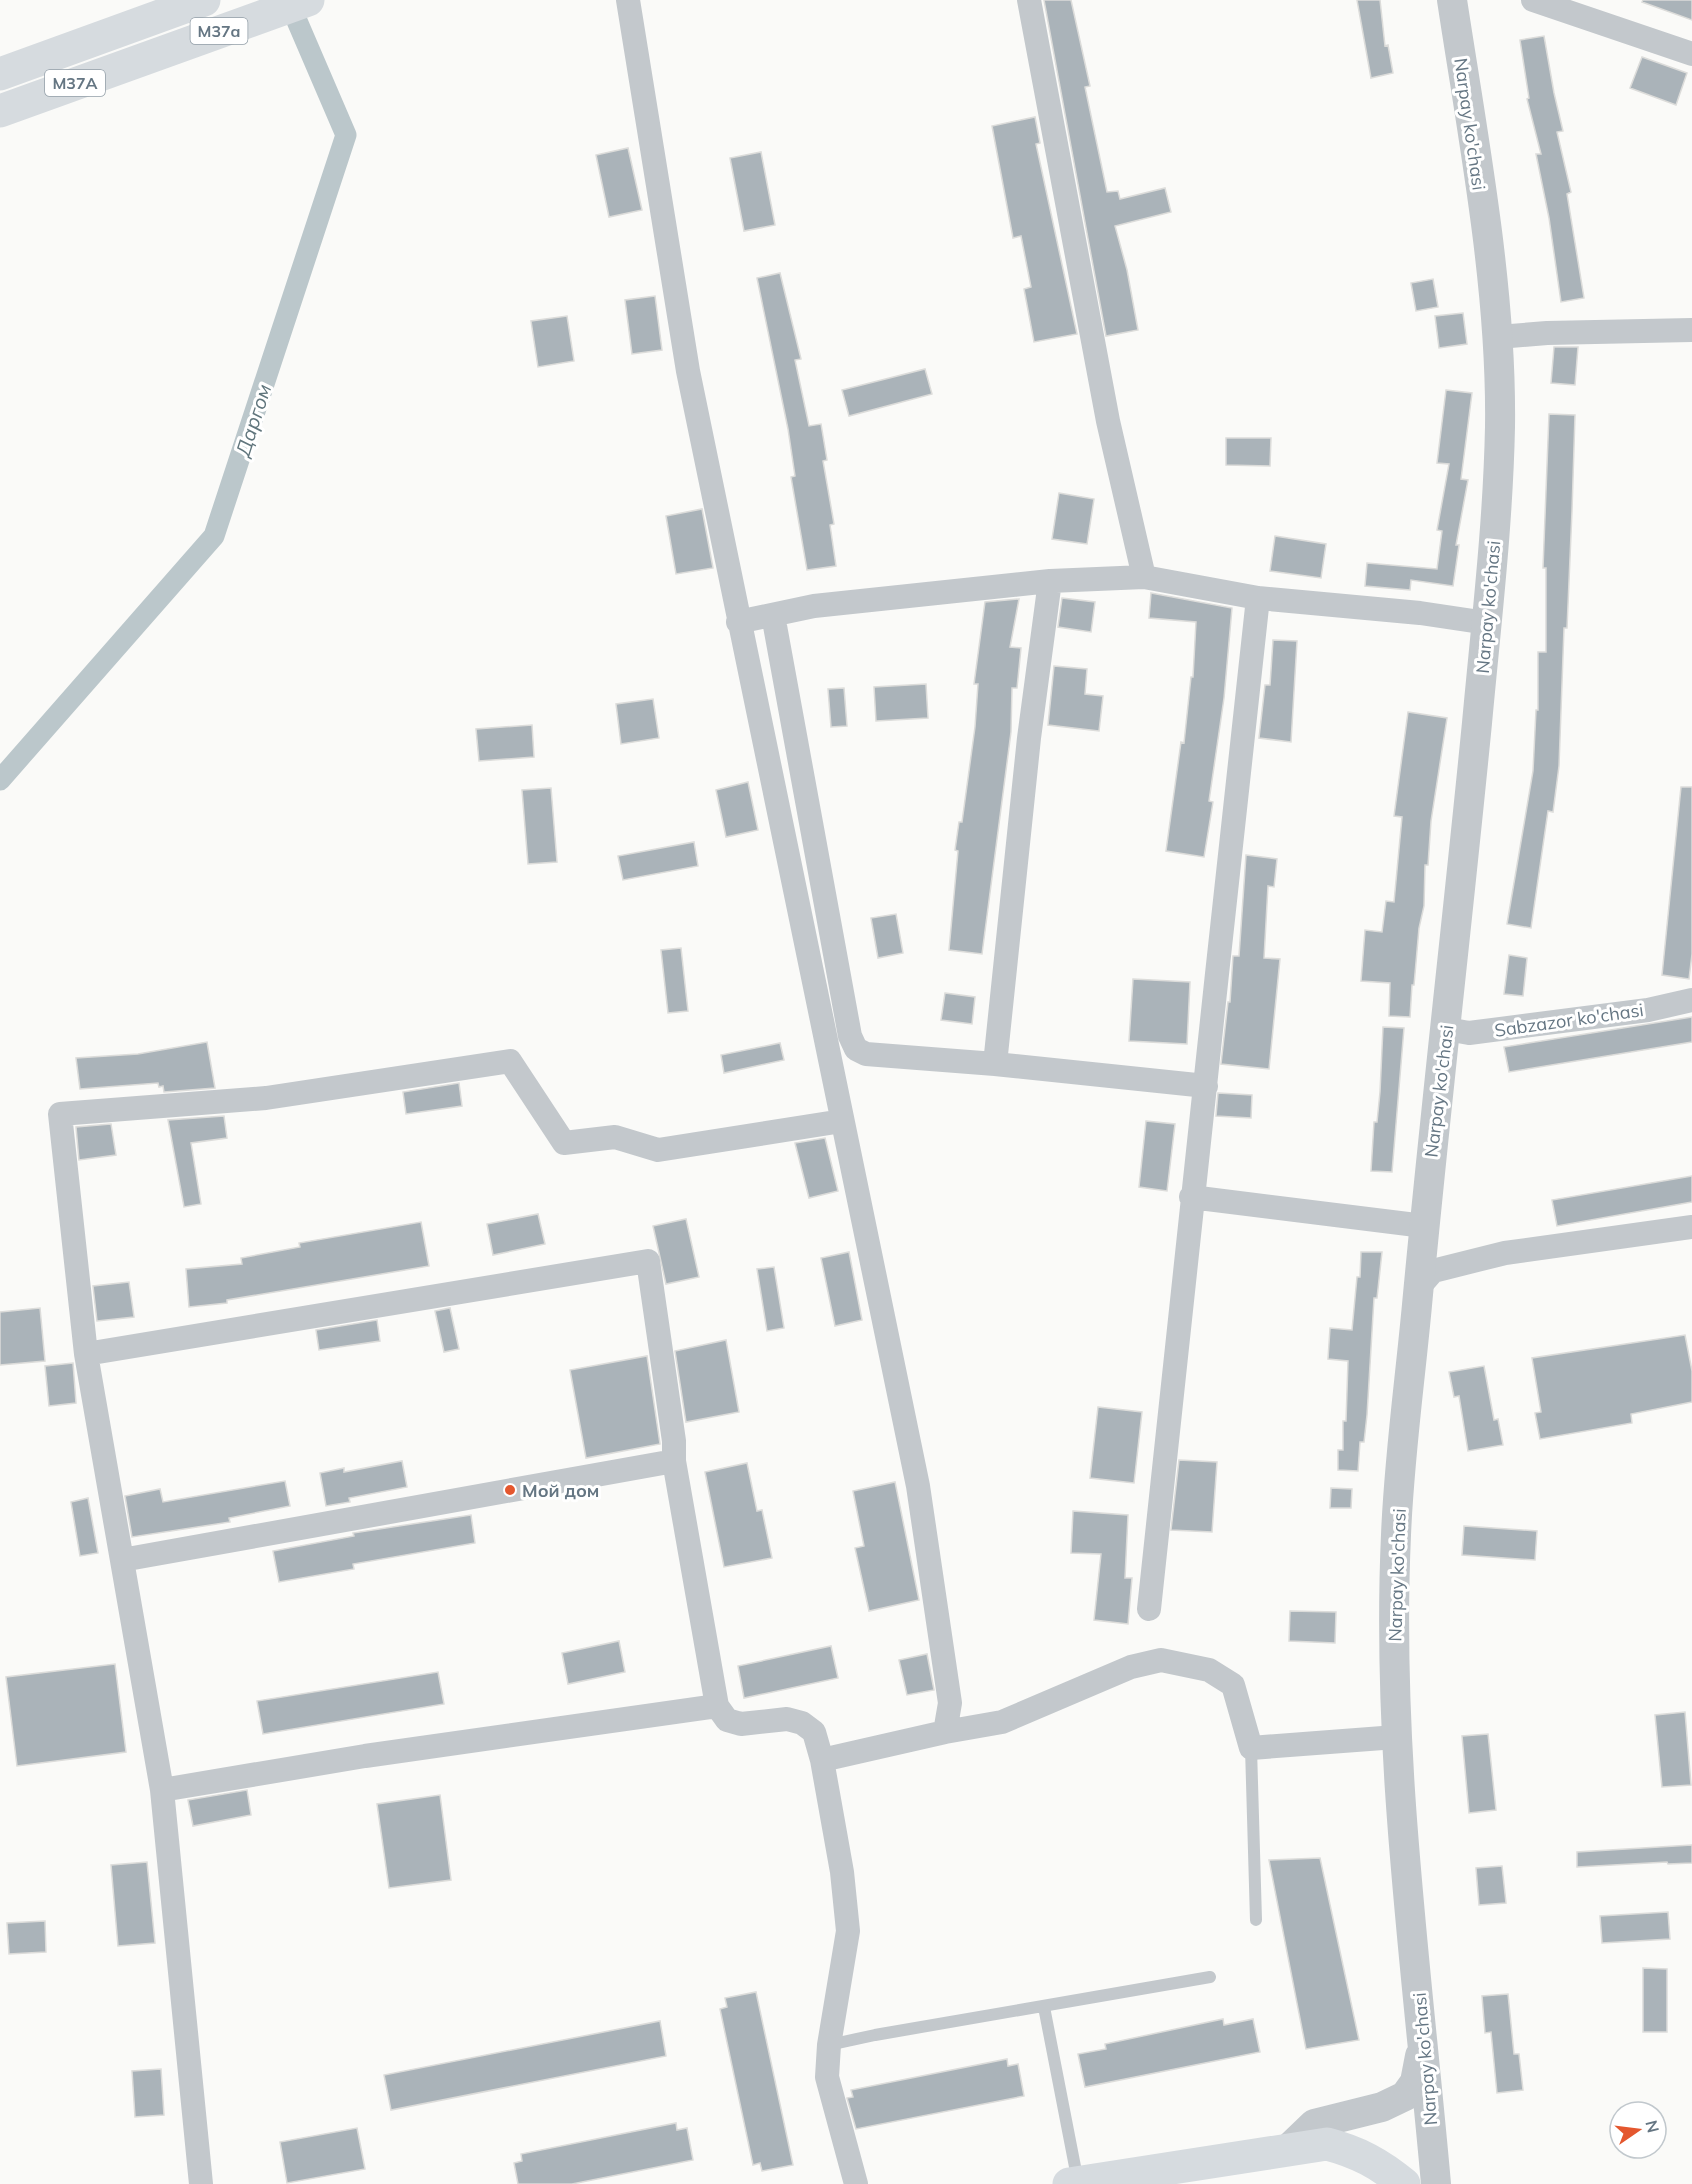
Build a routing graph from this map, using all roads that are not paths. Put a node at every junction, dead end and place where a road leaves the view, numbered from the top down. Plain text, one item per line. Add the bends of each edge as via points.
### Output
1 (204, 0) edge
2 (308, 0) edge
3 (628, 0) edge
4 (1029, 0) edge
5 (1452, 0) edge
6 (1533, 0) edge
7 (119, 30) joint
8 (1692, 54) edge
9 (130, 63) joint
10 (5, 72) edge
11 (10, 108) edge
12 (1692, 330) edge
13 (1498, 336) junction
14 (1144, 577) junction
15 (1050, 581) junction
16 (1258, 598) junction
17 (773, 615) junction
18 (738, 622) junction
19 (1486, 623) junction
20 (1692, 1000) edge
21 (1447, 1029) junction
22 (995, 1064) junction
23 (1206, 1086) junction
24 (842, 1121) junction
25 (1191, 1197) junction
26 (1424, 1226) junction
27 (1692, 1227) edge
28 (1419, 1287) junction
29 (86, 1354) junction
30 (674, 1461) junction
31 (122, 1560) junction
32 (1149, 1608) dead end
33 (717, 1706) junction
34 (945, 1732) junction
35 (1396, 1737) junction
36 (1251, 1748) junction
37 (822, 1760) junction
38 (162, 1791) junction
39 (1256, 1920) dead end
40 (1210, 1977) dead end
41 (1044, 2007) junction
42 (1423, 2036) junction
43 (829, 2045) junction
44 (1289, 2148) junction
45 (1394, 2175) edge
46 (1073, 2183) edge
47 (201, 2184) edge
48 (856, 2184) edge
49 (1436, 2184) edge

1 - 7 main road, M37a
2 - 9 main road, M37a
3 - 18 street via 688,371
4 - 14 street via 1108,421
5 - 13 street, Narpay ko'chasi
6 - 8 street
7 - 10 main road, M37A
9 - 11 main road, M37A
12 - 13 street
13 - 19 street, Narpay ko'chasi via 1496,521
14 - 15 street
14 - 16 street
15 - 17 street via 814,606
15 - 22 street via 1029,738
16 - 19 street
16 - 23 street
17 - 18 street
17 - 22 street via 850,1036 856,1049 866,1054
18 - 24 street
19 - 21 street, Narpay ko'chasi
20 - 21 street, Sabzazor ko'chasi via 1648,1010 1468,1033
21 - 26 street, Narpay ko'chasi
22 - 23 street
23 - 25 street
24 - 29 street via 658,1150 615,1137 564,1143 510,1061 266,1098 60,1114
24 - 34 street via 918,1486 950,1703
25 - 26 street
25 - 32 street
26 - 28 street, Narpay ko'chasi
27 - 28 street via 1493,1256 1433,1271
28 - 35 street, Narpay ko'chasi via 1396,1528
29 - 30 street via 648,1261
29 - 31 street
30 - 31 street
30 - 33 street
31 - 38 street
33 - 37 street via 727,1720 741,1724 787,1719 802,1723 814,1732
33 - 38 street via 365,1756
34 - 36 street via 1002,1722 1131,1667 1161,1660 1209,1670 1233,1684
34 - 37 street
35 - 36 street
35 - 42 street, Narpay ko'chasi
36 - 39 lane
37 - 43 street via 848,1931
38 - 47 street
40 - 41 lane
41 - 43 lane
41 - 46 lane
42 - 44 street via 1415,2082 1405,2096 1382,2107 1314,2124
42 - 49 street, Narpay ko'chasi
43 - 48 street via 827,2077
44 - 45 main road via 1327,2144 1357,2152
44 - 46 main road

